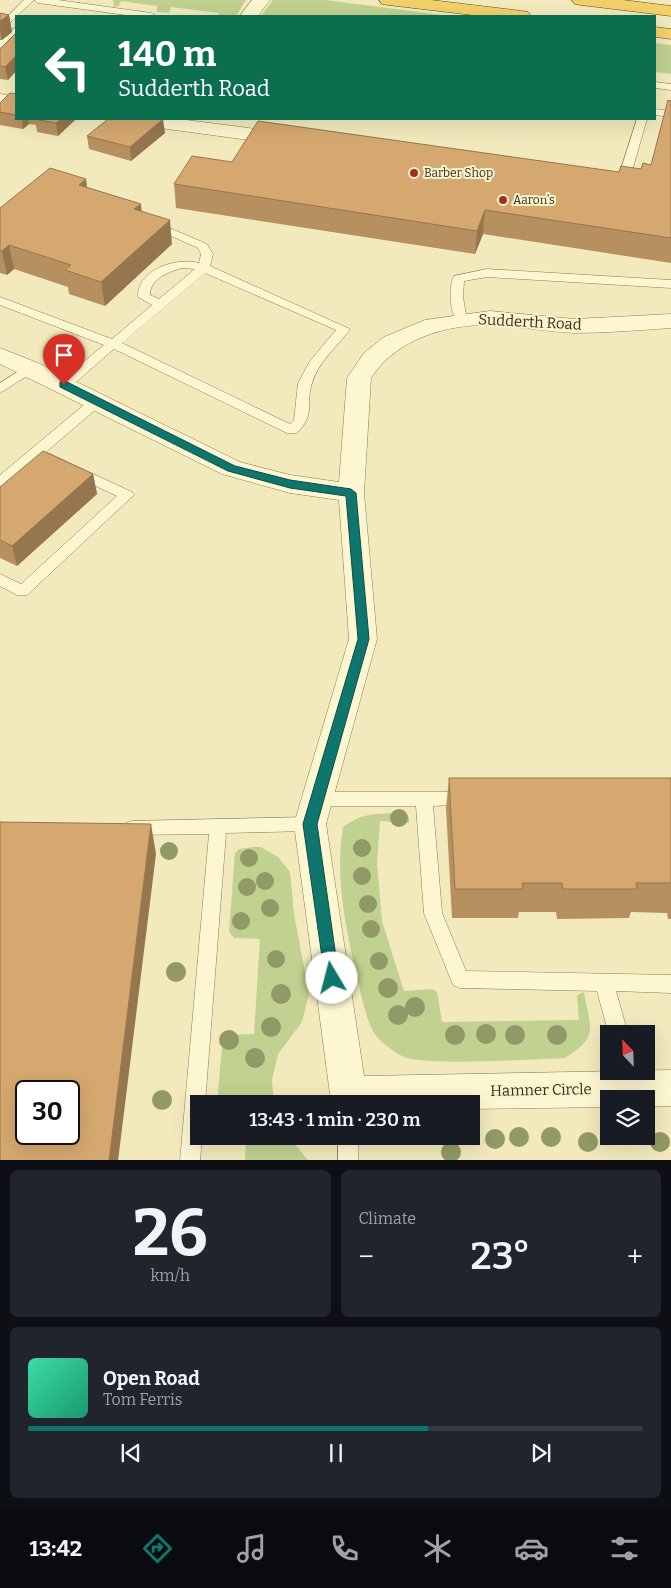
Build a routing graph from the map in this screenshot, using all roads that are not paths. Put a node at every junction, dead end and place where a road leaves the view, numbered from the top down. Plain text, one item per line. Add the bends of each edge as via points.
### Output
1 (20, 0) edge
2 (29, 0) edge
3 (38, 0) edge
4 (261, 0) edge
5 (388, 0) edge
6 (580, 0) edge
7 (671, 11) edge
8 (96, 12) edge
9 (17, 15) edge
10 (137, 15) edge
11 (250, 15) edge
12 (514, 15) edge
13 (0, 18) edge
14 (14, 19) edge
15 (0, 30) edge
16 (15, 31) edge
17 (656, 32) edge
18 (671, 34) edge
19 (0, 46) edge
20 (656, 84) edge
21 (671, 87) edge
22 (0, 100) edge
23 (15, 102) edge
24 (656, 112) edge
25 (671, 114) edge
26 (156, 120) edge
27 (642, 120) edge
28 (173, 121) edge
29 (262, 136) edge
30 (608, 183) edge
31 (144, 220) edge
32 (204, 268) junction
33 (671, 284) edge
34 (0, 300) edge
35 (160, 304) junction
36 (461, 320) junction
37 (671, 321) edge
38 (392, 342) joint
39 (112, 344) junction
40 (0, 355) edge
41 (30, 368) junction
42 (64, 385) junction
43 (0, 389) edge
44 (96, 402) junction
45 (36, 453) junction
46 (0, 483) edge
47 (351, 493) junction
48 (0, 579) edge
49 (424, 799) junction
50 (483, 799) edge
51 (314, 811) junction
52 (218, 826) junction
53 (119, 829) edge
54 (604, 982) junction
55 (671, 984) edge
56 (616, 1025) edge
57 (630, 1080) edge
58 (671, 1088) edge
59 (348, 1095) edge
60 (407, 1095) edge
61 (348, 1145) edge
62 (190, 1160) edge
63 (348, 1160) edge

1 - 13 lane
2 - 9 lane
3 - 8 lane
4 - 11 street
5 - 12 highway
6 - 7 highway
8 - 10 lane
14 - 15 lane
16 - 19 lane
17 - 18 highway
20 - 21 lane
22 - 23 street
24 - 25 lane
26 - 28 street
27 - 30 lane via 624,186
28 - 29 street
31 - 32 lane via 203,246 206,254
32 - 35 lane
32 - 35 lane via 189,264 172,266 148,282 144,297
32 - 39 lane via 344,329 315,364 305,383 301,421 292,430
33 - 36 lane via 487,273 458,279
34 - 39 lane
35 - 39 lane
36 - 37 street, Sudderth Road via 490,318 575,326
36 - 38 street, Sudderth Road via 433,325
38 - 47 street, Hamner Circle via 372,358 359,378
39 - 42 lane
40 - 41 street
41 - 42 street
41 - 43 lane
42 - 44 street
44 - 45 lane
44 - 47 street via 231,468 290,484
45 - 46 lane
45 - 48 lane via 127,495 22,590
47 - 51 street, Hamner Circle via 364,639
49 - 50 lane
49 - 51 lane
49 - 54 lane via 433,914 460,979
51 - 52 lane
51 - 59 street, Hamner Circle
52 - 53 lane
52 - 62 lane
54 - 55 lane
54 - 56 lane
57 - 58 street, Hamner Circle
57 - 60 street, Hamner Circle
61 - 63 lane

